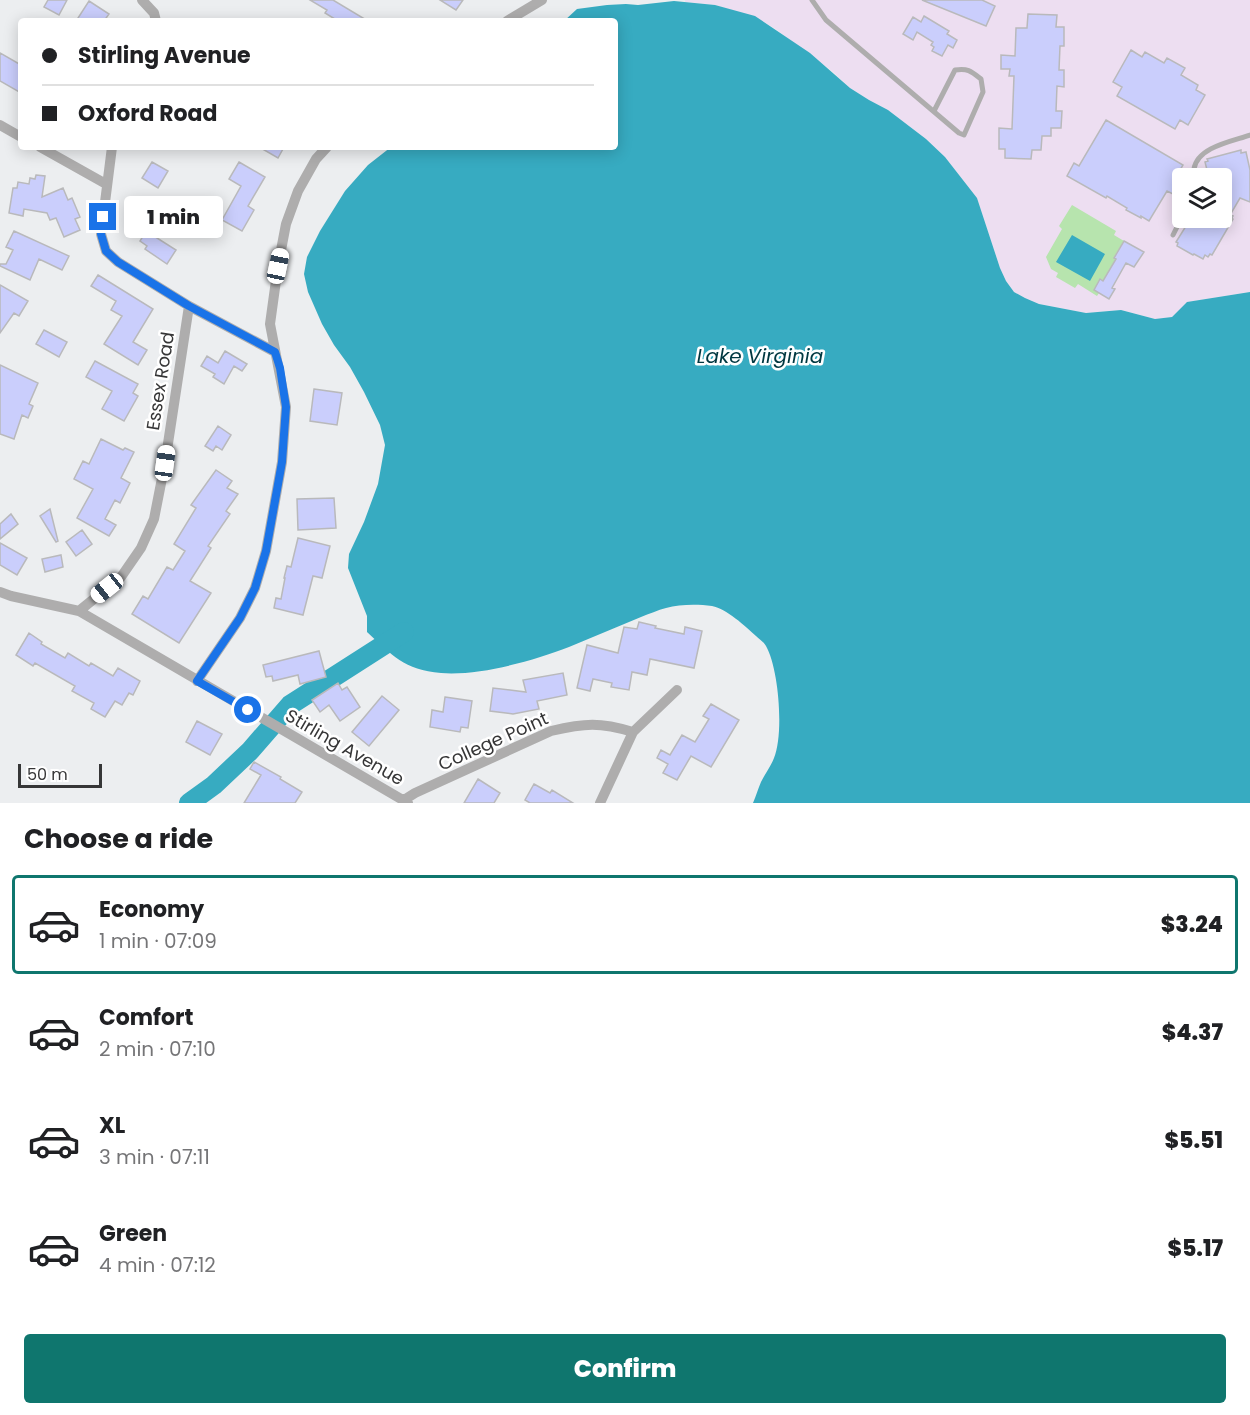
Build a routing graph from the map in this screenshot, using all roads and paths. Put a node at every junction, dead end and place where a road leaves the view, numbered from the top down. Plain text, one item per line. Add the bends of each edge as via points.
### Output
1 (142, 0) edge
2 (542, 0) edge
3 (812, 0) edge
4 (155, 17) edge
5 (512, 18) edge
6 (934, 111) junction
7 (0, 125) edge
8 (18, 135) edge
9 (1250, 135) edge
10 (45, 150) edge
11 (112, 150) edge
12 (324, 150) edge
13 (1194, 168) edge
14 (106, 184) junction
15 (1176, 228) edge
16 (1173, 235) dead end
17 (189, 306) junction
18 (275, 352) junction
19 (0, 592) edge
20 (79, 611) junction
21 (197, 681) junction
22 (677, 690) dead end
23 (633, 732) junction
24 (405, 802) edge
25 (600, 803) edge

1 - 4 street
2 - 5 street
3 - 6 lane via 826,20
6 - 6 lane via 964,135 982,92 981,79 970,70 955,70
7 - 8 street
9 - 13 lane via 1206,151
10 - 14 street
11 - 14 street
12 - 18 street via 298,191 286,224 270,324
14 - 17 street via 101,234 106,251
15 - 16 lane
17 - 18 street
17 - 20 street, Essex Road via 154,519 141,548 121,577
18 - 21 street via 286,407 282,462 266,551 255,588 240,618
19 - 20 street, Stirling Avenue
20 - 21 street, Stirling Avenue
21 - 24 street, Stirling Avenue
22 - 23 street
23 - 24 street, College Point via 596,724 551,731 415,793
23 - 25 street

